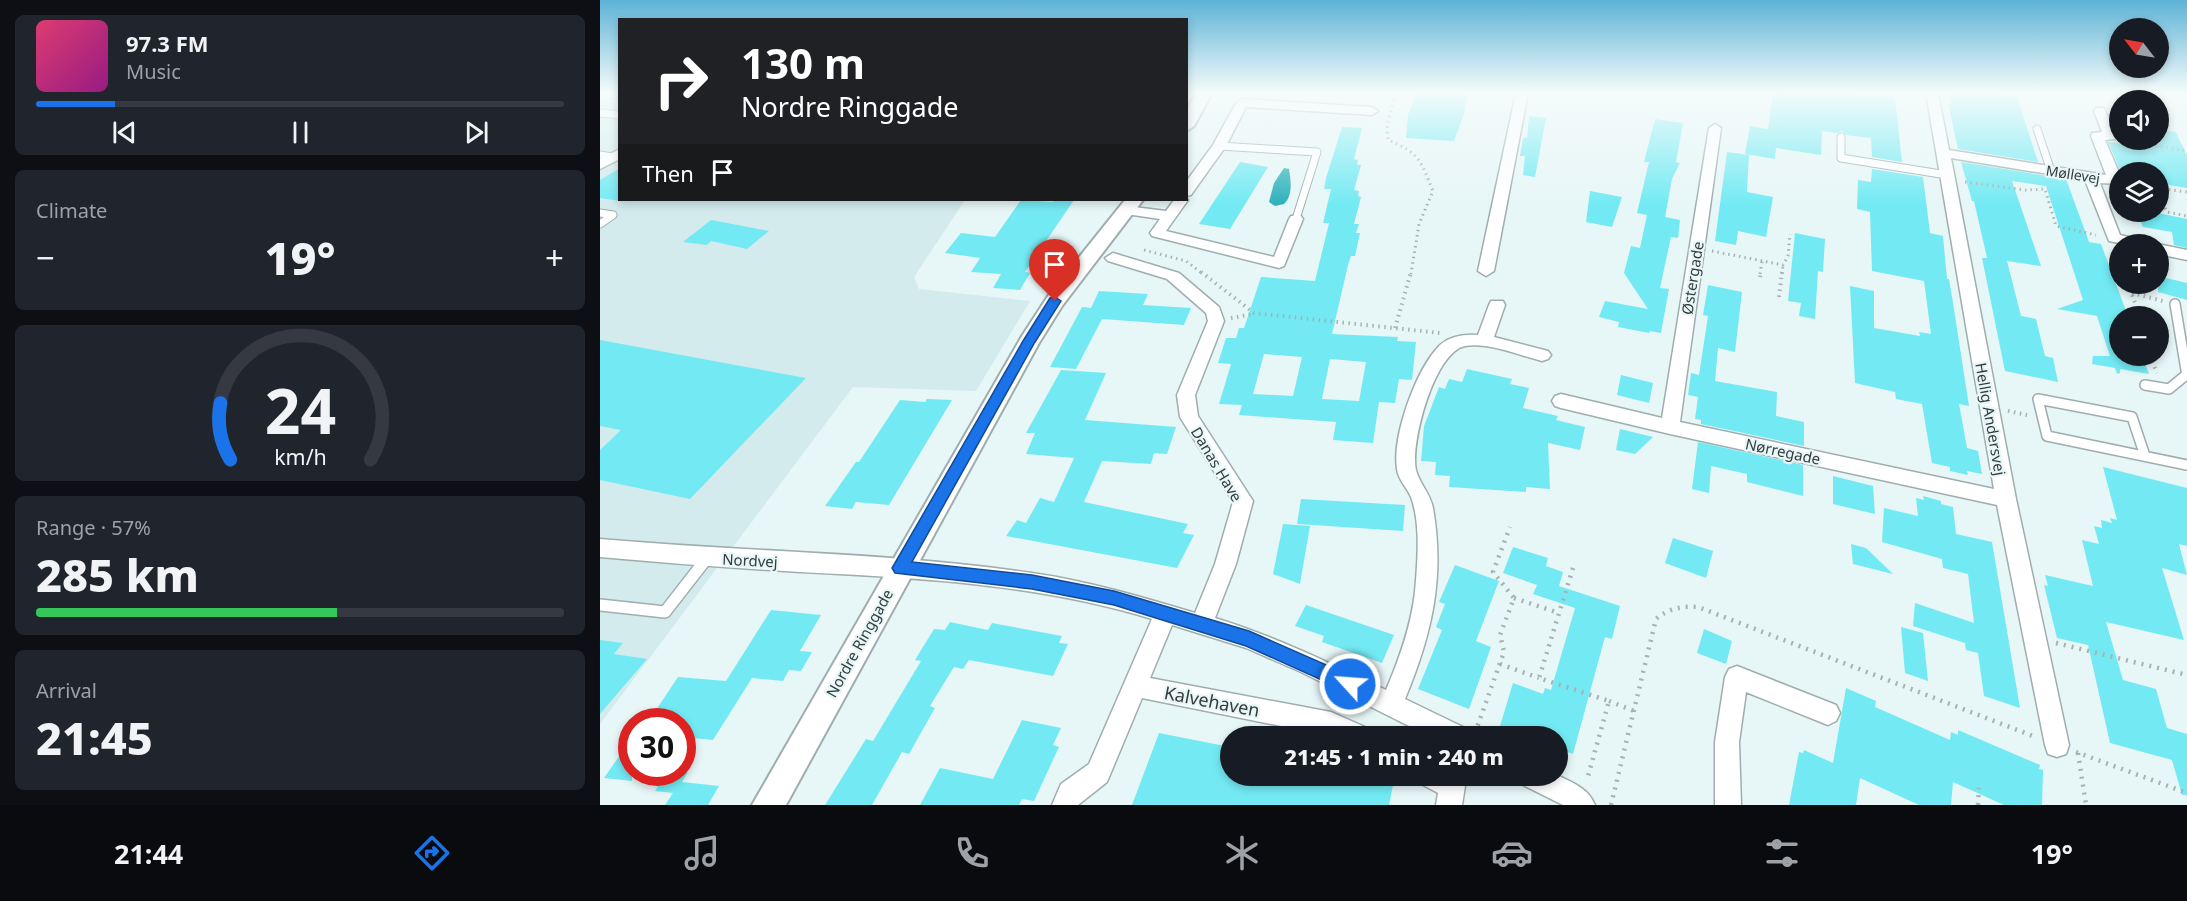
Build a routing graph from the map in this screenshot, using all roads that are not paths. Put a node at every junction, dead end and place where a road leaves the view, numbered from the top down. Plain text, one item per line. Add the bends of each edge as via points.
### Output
1 (1228, 131) edge
2 (1514, 131) edge
3 (1715, 131) edge
4 (1936, 131) edge
5 (2038, 131) edge
6 (2108, 131) edge
7 (1841, 137) dead end
8 (1220, 146) junction
9 (1942, 153) junction
10 (611, 155) edge
11 (600, 165) edge
12 (2051, 171) junction
13 (1947, 177) junction
14 (2091, 177) junction
15 (1188, 189) edge
16 (1180, 201) edge
17 (1130, 205) edge
18 (600, 213) edge
19 (1169, 216) junction
20 (1296, 219) joint
21 (600, 224) edge
22 (2111, 234) edge
23 (2169, 251) edge
24 (2187, 255) edge
25 (1113, 258) dead end
26 (1486, 271) dead end
27 (2175, 304) dead end
28 (1497, 305) dead end
29 (1477, 341) junction
30 (1542, 355) dead end
31 (2187, 376) edge
32 (2145, 385) dead end
33 (1561, 401) dead end
34 (1670, 427) junction
35 (2145, 456) junction
36 (2187, 465) edge
37 (2006, 499) junction
38 (600, 548) edge
39 (707, 558) junction
40 (900, 568) junction
41 (600, 605) edge
42 (1166, 613) junction
43 (1201, 624) junction
44 (1135, 686) junction
45 (1391, 705) junction
46 (1828, 713) dead end
47 (1335, 726) edge
48 (1434, 726) edge
49 (2057, 745) road end
50 (1452, 786) edge
51 (1552, 786) edge
52 (1582, 804) edge
53 (768, 805) edge
54 (1065, 805) edge
55 (1449, 805) edge
56 (1728, 805) edge

1 - 8 street
2 - 26 street
3 - 34 street, Østergade
4 - 9 street, Hellig Andersvej
5 - 12 lane
6 - 14 street, Møllevej via 2110,136 2097,136 2115,181
7 - 13 lane via 1841,158
8 - 15 street
8 - 20 lane via 1317,152
9 - 12 street, Møllevej
9 - 13 street, Hellig Andersvej
10 - 11 street
12 - 14 street, Møllevej
13 - 37 street, Hellig Andersvej
14 - 22 street
16 - 19 street
17 - 19 street, Nordre Ringgade
17 - 40 street, Nordre Ringgade via 1029,341
18 - 21 lane via 613,215
19 - 20 street via 1157,233 1279,263
23 - 24 street
25 - 43 street, Danas Have via 1173,276 1213,310 1216,321 1186,395 1189,417 1243,501 1220,586
27 - 31 lane
28 - 29 street
29 - 30 street
29 - 45 street via 1455,342 1443,352 1427,377 1408,435 1406,470 1422,499 1427,560 1425,600 1417,643
31 - 32 lane via 2169,389
33 - 34 street, Nørregade
34 - 37 street, Nørregade
35 - 35 lane via 2047,436 2038,399 2132,417
35 - 36 lane
37 - 49 street, Hellig Andersvej
38 - 39 street, Nordvej
39 - 40 street, Nordvej
39 - 41 lane via 665,612
40 - 42 street, Nordvej via 1032,582
40 - 53 street, Nordre Ringgade
42 - 43 street, Nordvej
42 - 44 street
43 - 45 street, Nordvej via 1309,664
44 - 47 street, Kalvehaven
44 - 54 street via 1098,774 1070,792
45 - 48 street, Nordvej
46 - 56 street via 1737,677 1727,742
50 - 55 street
51 - 52 street

